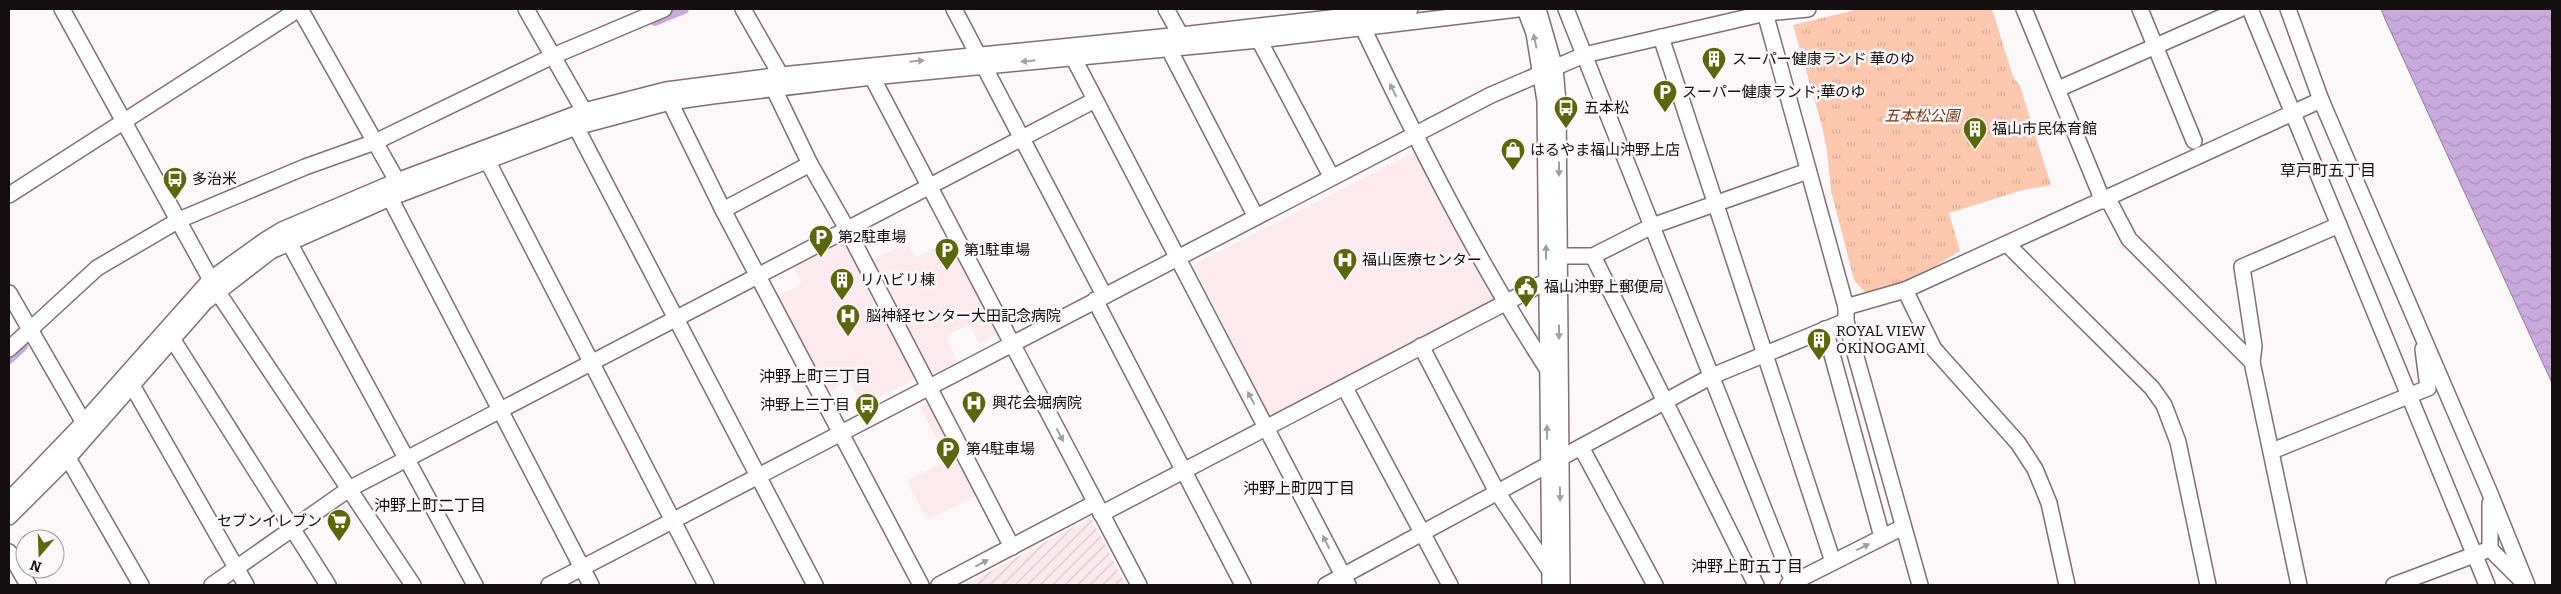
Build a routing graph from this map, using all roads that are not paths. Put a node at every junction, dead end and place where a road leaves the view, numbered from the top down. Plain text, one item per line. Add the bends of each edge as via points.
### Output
1 (62, 9) edge
2 (300, 9) edge
3 (526, 9) edge
4 (664, 9) edge
5 (743, 9) edge
6 (954, 9) edge
7 (1166, 9) edge
8 (1410, 9) edge
9 (1518, 9) edge
10 (1525, 9) edge
11 (1538, 9) edge
12 (1566, 9) edge
13 (1808, 9) edge
14 (2024, 9) edge
15 (2140, 9) edge
16 (2240, 9) edge
17 (2250, 9) edge
18 (2283, 9) edge
19 (1768, 10) edge
20 (2290, 16) edge
21 (1381, 17) edge
22 (1363, 28) junction
23 (1661, 37) junction
24 (1259, 40) junction
25 (1184, 41) junction
26 (2156, 47) junction
27 (1169, 49) junction
28 (1070, 51) junction
29 (1584, 55) junction
30 (553, 56) junction
31 (980, 60) junction
32 (870, 71) junction
33 (1548, 71) junction
34 (782, 82) junction
35 (2058, 89) junction
36 (1095, 100) junction
37 (2321, 100) junction
38 (670, 102) junction
39 (2293, 113) junction
40 (585, 119) junction
41 (123, 121) junction
42 (1414, 134) junction
43 (1021, 137) junction
44 (2194, 141) dead end
45 (376, 142) junction
46 (487, 160) junction
47 (810, 164) junction
48 (1808, 171) junction
49 (1331, 176) junction
50 (930, 186) junction
51 (398, 189) junction
52 (9, 194) edge
53 (2105, 200) junction
54 (1716, 202) junction
55 (723, 210) junction
56 (1256, 217) junction
57 (179, 220) junction
58 (2339, 225) junction
59 (1652, 226) junction
60 (847, 229) junction
61 (286, 236) junction
62 (2007, 244) junction
63 (1178, 256) junction
64 (1559, 256) junction
65 (1593, 256) junction
66 (759, 274) junction
67 (1547, 281) junction
68 (214, 285) junction
69 (1905, 290) junction
70 (9, 293) edge
71 (1099, 298) junction
72 (1504, 302) junction
73 (1846, 314) junction
74 (675, 318) junction
75 (2420, 328) junction
76 (1825, 329) junction
77 (30, 330) junction
78 (173, 340) junction
79 (1013, 345) junction
80 (1421, 346) junction
81 (9, 349) edge
82 (1765, 353) junction
83 (2252, 362) junction
84 (591, 363) junction
85 (1548, 370) junction
86 (1712, 376) junction
87 (132, 387) junction
88 (929, 387) junction
89 (1345, 388) junction
90 (2409, 396) junction
91 (1665, 401) junction
92 (500, 410) junction
93 (87, 427) junction
94 (1267, 427) junction
95 (842, 432) junction
96 (1581, 447) junction
97 (2272, 451) junction
98 (1560, 457) junction
99 (68, 458) junction
100 (406, 459) junction
101 (1547, 466) junction
102 (1184, 471) junction
103 (758, 477) junction
104 (349, 489) junction
105 (2489, 491) junction
106 (1497, 492) junction
107 (9, 500) edge
108 (1098, 509) junction
109 (9, 517) edge
110 (673, 521) junction
111 (1903, 527) junction
112 (293, 530) junction
113 (1422, 532) junction
114 (1882, 537) junction
115 (1012, 546) junction
116 (2490, 549) junction
117 (9, 552) edge
118 (2474, 554) junction
119 (1833, 562) junction
120 (582, 568) junction
121 (236, 569) junction
122 (1550, 578) edge
123 (1346, 580) edge
124 (1792, 584) edge
125 (28, 585) edge
126 (141, 585) edge
127 (212, 585) edge
128 (246, 585) edge
129 (328, 585) edge
130 (413, 585) edge
131 (475, 585) edge
132 (549, 585) edge
133 (591, 585) edge
134 (706, 585) edge
135 (815, 585) edge
136 (921, 585) edge
137 (939, 585) edge
138 (1139, 585) edge
139 (1243, 585) edge
140 (1326, 585) edge
141 (1450, 585) edge
142 (1562, 585) edge
143 (1655, 585) edge
144 (1756, 585) edge
145 (1920, 585) edge
146 (2067, 585) edge
147 (2208, 585) edge
148 (2299, 585) edge
149 (2394, 585) edge
150 (2487, 585) edge
151 (2527, 585) edge

1 - 41 street
2 - 41 street
2 - 45 street
3 - 30 street
4 - 30 street
5 - 34 street
6 - 31 street
7 - 25 street
8 - 21 street
9 - 21 street
33 -> 10 street
11 - 33 street
12 - 29 street
13 - 19 street
14 - 35 street
15 - 26 street
16 - 26 street
17 - 39 street
18 - 20 street
19 - 23 street
19 - 48 street
20 - 37 street
21 - 22 street
21 - 25 street
22 - 24 street
42 -> 22 street
23 - 29 street
23 - 54 street
24 - 25 street
24 - 49 street
25 - 27 street
25 - 28 street
26 - 35 street
26 - 44 street
27 - 28 street
27 - 56 street
28 - 31 street
28 - 36 street
29 - 33 street
29 - 59 street
30 - 40 street
30 - 45 street
31 - 32 street
31 - 43 street
32 - 34 street
32 - 50 street
33 - 42 street via 1491,95
33 -> 64 street via 1558,102
67 -> 33 street via 1545,101
34 - 38 street
34 - 40 street via 666,90
34 - 47 street
35 - 53 street
36 - 43 street
36 - 63 street
37 - 39 street
37 - 75 street
38 - 40 street
38 - 55 street
39 - 53 street
39 - 58 street
40 - 46 street
40 - 51 street
40 - 74 street
41 - 52 street
41 - 57 street
42 - 49 street
42 - 72 street
43 - 50 street
43 - 71 street
45 - 51 street
45 - 57 street via 305,167
46 - 51 street
46 - 84 street
47 - 55 street
47 - 60 street
48 - 54 street
48 - 73 street
49 - 56 street
50 - 60 street
50 - 79 street
51 - 61 street
51 - 92 street
53 - 62 street
53 - 83 street via 2129,238
54 - 59 street
54 - 82 street
55 - 66 street
56 - 63 street
57 - 68 street
57 - 77 street via 97,268
58 - 83 street via 2242,267 2254,346
58 - 90 street
59 - 65 street
59 - 86 street
60 - 66 street
60 - 88 street
61 - 68 street via 271,251
61 - 100 street
62 - 69 street
62 - 147 street via 2152,388 2164,405 2178,442
63 - 71 street
94 -> 63 street
64 - 65 street
64 -> 98 street
65 - 91 street
66 - 74 street
66 - 95 street
67 - 72 street
67 - 85 street
68 - 78 street
68 - 93 street
68 - 104 street
69 - 73 street
69 - 146 street via 1934,349 2018,443 2035,469 2049,502
70 - 77 street
71 - 79 street
71 - 102 street
72 - 80 street
72 - 85 street
73 - 76 street
73 - 111 street
74 - 84 street
74 - 103 street
75 - 90 street via 2428,388
75 - 105 street
76 - 82 street
76 - 114 street
77 - 81 street
77 - 93 street
78 - 87 street
78 - 112 street
79 - 88 street
79 -> 108 street
80 - 89 street
80 - 106 street
82 - 86 street
82 - 119 street
83 - 97 street
84 - 92 street
84 - 110 street
101 -> 85 street
86 - 91 street
86 - 124 street
87 - 93 street
87 - 121 street
88 - 95 street
88 - 115 street
89 - 94 street
89 - 113 street
90 - 97 street
90 - 118 street
91 - 96 street
91 - 144 street
92 - 100 street
92 - 120 street
93 - 99 street
93 - 107 street
94 - 102 street
123 -> 94 street
95 - 103 street
95 - 136 street
96 - 98 street
96 - 143 street
97 - 148 street
98 - 101 street
98 -> 142 street
99 - 109 street
99 - 126 street
100 - 104 street
100 - 131 street
101 - 106 street
101 - 122 street
102 - 108 street
102 - 139 street
103 - 110 street
103 - 135 street
104 - 112 street
104 - 130 street
105 - 116 street
105 - 151 street
106 - 113 street
106 - 122 street
108 - 115 street
108 - 138 street
110 - 120 street
110 - 134 street
111 - 114 street
111 - 145 street
112 - 121 street
112 - 129 street
113 - 123 street
113 - 141 street
119 -> 114 street
137 -> 115 street
116 - 118 street
116 - 151 street
117 - 125 street
118 - 149 street
118 - 150 street
119 - 124 street
120 - 132 street
120 - 133 street
121 - 127 street
121 - 128 street
123 - 140 street

